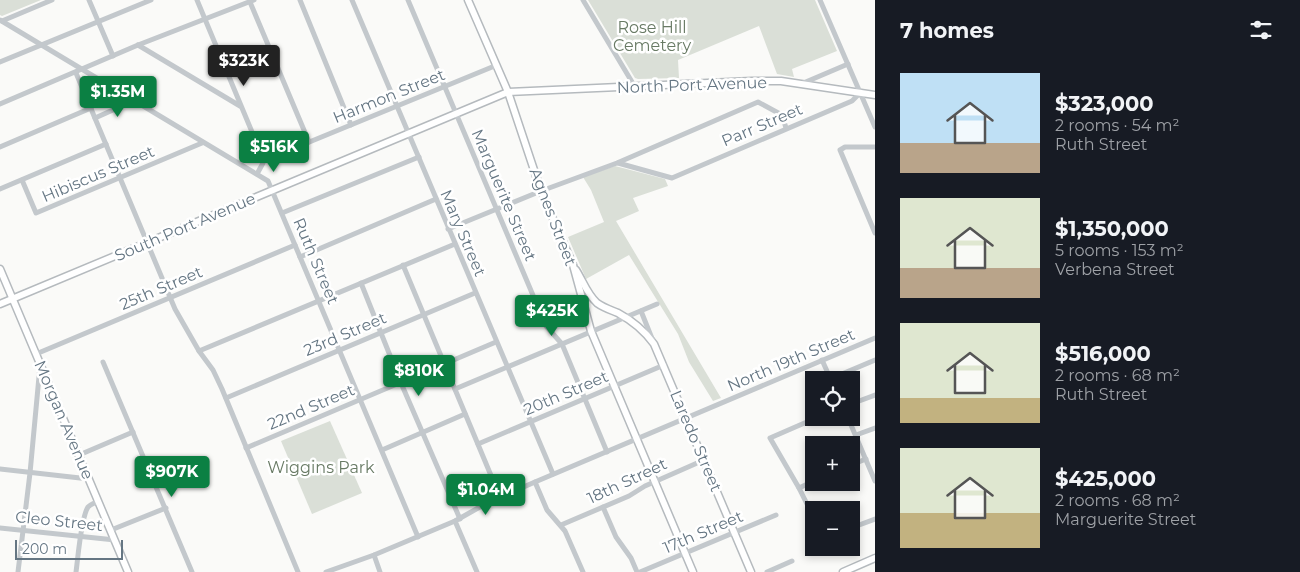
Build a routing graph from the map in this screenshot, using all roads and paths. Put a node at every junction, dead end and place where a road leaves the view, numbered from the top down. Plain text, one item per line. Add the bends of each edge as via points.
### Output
1 (52, 0) edge
2 (89, 0) edge
3 (151, 0) edge
4 (197, 0) edge
5 (300, 0) edge
6 (352, 0) edge
7 (408, 0) edge
8 (468, 0) edge
9 (583, 0) edge
10 (820, 0) edge
11 (252, 1) edge
12 (205, 19) junction
13 (1, 20) edge
14 (98, 22) junction
15 (40, 45) junction
16 (138, 45) junction
17 (113, 56) junction
18 (0, 62) edge
19 (848, 64) junction
20 (497, 65) junction
21 (79, 71) junction
22 (801, 84) junction
23 (445, 86) junction
24 (634, 87) junction
25 (508, 92) junction
26 (860, 93) junction
27 (875, 96) edge
28 (133, 101) junction
29 (0, 104) edge
30 (241, 106) junction
31 (397, 106) junction
32 (91, 108) junction
33 (456, 114) junction
34 (95, 118) junction
35 (351, 125) junction
36 (875, 126) edge
37 (786, 128) junction
38 (408, 133) junction
39 (309, 142) junction
40 (202, 143) junction
41 (106, 144) junction
42 (875, 146) edge
43 (0, 147) edge
44 (419, 157) junction
45 (263, 161) junction
46 (617, 163) junction
47 (257, 174) junction
48 (121, 178) junction
49 (22, 180) junction
50 (0, 189) edge
51 (272, 190) junction
52 (541, 191) junction
53 (436, 199) junction
54 (497, 209) junction
55 (282, 213) junction
56 (448, 229) junction
57 (875, 233) edge
58 (148, 243) junction
59 (455, 244) junction
60 (295, 245) junction
61 (300, 257) junction
62 (403, 265) junction
63 (573, 265) junction
64 (0, 269) edge
65 (361, 283) junction
66 (475, 293) junction
67 (170, 298) junction
68 (13, 299) junction
69 (319, 300) junction
70 (0, 304) edge
71 (657, 304) dead end
72 (641, 311) junction
73 (424, 315) junction
74 (624, 317) junction
75 (591, 332) junction
76 (381, 333) junction
77 (875, 338) edge
78 (496, 342) junction
79 (562, 344) junction
80 (654, 344) junction
81 (197, 349) junction
82 (340, 350) junction
83 (36, 354) junction
84 (822, 360) junction
85 (875, 360) edge
86 (103, 362) dead end
87 (40, 364) junction
88 (444, 364) junction
89 (664, 365) junction
90 (506, 367) junction
91 (826, 371) edge
92 (850, 371) edge
93 (48, 381) junction
94 (401, 383) junction
95 (614, 386) junction
96 (455, 389) junction
97 (38, 390) junction
98 (875, 395) edge
99 (585, 397) junction
100 (226, 398) junction
101 (361, 400) junction
102 (860, 401) edge
103 (465, 414) junction
104 (686, 418) junction
105 (530, 421) junction
106 (805, 423) edge
107 (852, 426) edge
108 (875, 428) edge
109 (133, 432) junction
110 (423, 432) junction
111 (856, 435) junction
112 (637, 439) junction
113 (478, 444) junction
114 (246, 448) junction
115 (382, 450) junction
116 (607, 452) junction
117 (79, 455) junction
118 (866, 459) junction
119 (704, 460) junction
120 (860, 461) edge
121 (0, 469) edge
122 (30, 473) junction
123 (553, 474) junction
124 (89, 479) junction
125 (655, 481) junction
126 (875, 481) edge
127 (535, 482) junction
128 (805, 485) edge
129 (799, 488) junction
130 (500, 497) junction
131 (98, 501) junction
132 (806, 501) edge
133 (603, 507) junction
134 (166, 508) junction
135 (776, 515) dead end
136 (875, 519) edge
137 (458, 520) junction
138 (561, 525) junction
139 (860, 525) edge
140 (0, 528) edge
141 (22, 529) junction
142 (111, 530) junction
143 (734, 532) junction
144 (81, 537) junction
145 (418, 537) junction
146 (115, 540) junction
147 (685, 553) junction
148 (374, 555) junction
149 (875, 558) edge
150 (792, 561) dead end
151 (18, 572) edge
152 (76, 572) edge
153 (128, 572) edge
154 (192, 572) edge
155 (298, 572) edge
156 (326, 572) edge
157 (380, 572) edge
158 (477, 572) edge
159 (583, 572) edge
160 (638, 572) edge
161 (693, 572) edge
162 (751, 572) edge
163 (767, 572) edge
164 (843, 572) edge

1 - 13 street
2 - 14 street
3 - 14 street
4 - 12 street
5 - 35 street
6 - 31 street, Mary Street
7 - 23 street, Marguerite Street
8 - 20 main road, Agnes Street
9 - 24 street
10 - 19 street
11 - 12 street
11 - 39 street
12 - 16 street
12 - 30 street
13 - 15 street, Ruth Street
14 - 15 street
14 - 17 street
15 - 18 street
15 - 21 street, Ruth Street
16 - 17 street
16 - 30 street
17 - 21 street
19 - 22 street
19 - 26 street
20 - 23 street, Harmon Street
20 - 25 main road, Agnes Street
21 - 28 street, Ruth Street
21 - 29 street
21 - 32 street
22 - 24 main road, North Port Avenue via 752,81
22 - 26 main road, North Port Avenue
23 - 31 street, Harmon Street
23 - 33 street, Marguerite Street
24 - 25 main road, North Port Avenue
25 - 33 main road, South Port Avenue
25 - 52 main road, Agnes Street
26 - 27 main road, North Port Avenue
26 - 36 street
26 - 37 street, Parr Street via 852,101
28 - 34 street
28 - 40 street, Ruth Street
30 - 45 street
31 - 35 street, Harmon Street
31 - 38 street, Mary Street
32 - 34 street
32 - 43 street
33 - 38 main road, South Port Avenue
33 - 54 street, Marguerite Street
34 - 41 street
35 - 39 street, Harmon Street
37 - 46 street, Parr Street via 672,178
37 - 46 street via 782,115 758,102
38 - 44 street, Mary Street
38 - 51 main road, South Port Avenue
39 - 45 street, Harmon Street
40 - 47 street, Ruth Street
40 - 48 street, Hibiscus Street
41 - 48 street
41 - 49 street
42 - 57 street via 840,150
44 - 53 street, Mary Street
44 - 55 street
45 - 47 street
46 - 52 street
47 - 51 street, Ruth Street via 268,181
48 - 49 street, Hibiscus Street via 36,213
48 - 58 street
49 - 50 street
51 - 55 street, Ruth Street
51 - 58 main road, South Port Avenue
52 - 54 street
52 - 63 main road, Agnes Street
53 - 56 street, Mary Street
53 - 61 street
54 - 56 street
54 - 79 street, Marguerite Street via 546,326
55 - 60 street, Ruth Street
56 - 59 street, Mary Street
58 - 67 street
58 - 68 main road, South Port Avenue
59 - 62 street
59 - 66 street, Mary Street
60 - 61 street, Ruth Street
60 - 67 street, 25th Street
61 - 69 street, Ruth Street
62 - 65 street
62 - 73 street
63 - 74 main road via 595,301
63 - 75 main road, Agnes Street
64 - 68 main road, Morgan Avenue
65 - 69 street
65 - 76 street
66 - 73 street, 23rd Street
66 - 78 street, Mary Street
67 - 81 street
67 - 83 street, 25th Street
68 - 70 main road, South Port Avenue
68 - 83 main road, Morgan Avenue
69 - 81 street
69 - 82 street, Ruth Street
71 - 72 street
72 - 74 street
72 - 80 street, Laredo Street
73 - 76 street, 23rd Street
73 - 88 street
74 - 75 street
74 - 80 main road via 641,327
75 - 79 street
75 - 95 main road, Agnes Street
76 - 82 street, 23rd Street
76 - 94 street
77 - 84 street, North 19th Street
78 - 88 street, 22nd Street
78 - 90 street, Mary Street
79 - 90 street
79 - 99 street, Marguerite Street
80 - 89 main road, Laredo Street
81 - 100 street via 213,370
82 - 100 street, 23rd Street
82 - 101 street, Ruth Street
83 - 87 main road, Morgan Avenue
84 - 91 street
84 - 104 street, North 19th Street
85 - 92 street
86 - 109 street
87 - 93 main road, Morgan Avenue
87 - 97 street
88 - 94 street, 22nd Street
88 - 96 street
89 - 95 street, 20th Street
89 - 104 main road, Laredo Street
90 - 96 street
90 - 105 street, Mary Street
93 - 97 street
93 - 117 main road, Morgan Avenue
94 - 101 street, 22nd Street
94 - 110 street
95 - 99 street, 20th Street
95 - 112 main road, Agnes Street
96 - 103 street
97 - 122 street
98 - 102 street
99 - 105 street, 20th Street
99 - 116 street, Marguerite Street
100 - 114 street
101 - 114 street, 22nd Street
101 - 115 street, Ruth Street
103 - 110 street
103 - 113 street
104 - 112 street, North 19th Street
104 - 119 main road, Laredo Street
105 - 113 street, 20th Street
105 - 123 street, Mary Street
106 - 129 street via 770,438
107 - 111 street
108 - 111 street
109 - 117 street
109 - 134 street
110 - 115 street
110 - 137 street
111 - 118 street
112 - 116 street, North 19th Street
112 - 125 main road, Agnes Street
113 - 130 street
114 - 155 street
115 - 145 street, Ruth Street
116 - 123 street, North 19th Street
117 - 124 main road, Morgan Avenue
118 - 120 street
118 - 126 street
119 - 125 street, 18th Street
119 - 143 main road, Laredo Street
121 - 122 street
122 - 124 street
122 - 141 street
123 - 127 street, North 19th Street
124 - 131 main road, Morgan Avenue
125 - 133 street, 18th Street
125 - 147 main road, Agnes Street
127 - 130 street, North 19th Street
127 - 138 street via 547,510
128 - 129 street
129 - 132 street
130 - 137 street, North 19th Street
131 - 142 main road, Morgan Avenue
131 - 144 street via 86,510
133 - 138 street, 18th Street
133 - 160 street via 616,537
134 - 142 street
134 - 154 street
135 - 143 street, 17th Street
136 - 139 street
137 - 145 street, North 19th Street
137 - 158 street
138 - 159 street
140 - 141 street, Cleo Street
141 - 144 street, Cleo Street
141 - 151 street
142 - 146 main road, Morgan Avenue
143 - 147 street, 17th Street
143 - 162 main road, Laredo Street
144 - 146 street, Cleo Street
144 - 152 street
145 - 148 street, North 19th Street
146 - 153 main road, Morgan Avenue
147 - 160 street, 17th Street
147 - 161 main road, Agnes Street
148 - 156 street, North 19th Street
148 - 157 street
149 - 164 main road
150 - 163 street

